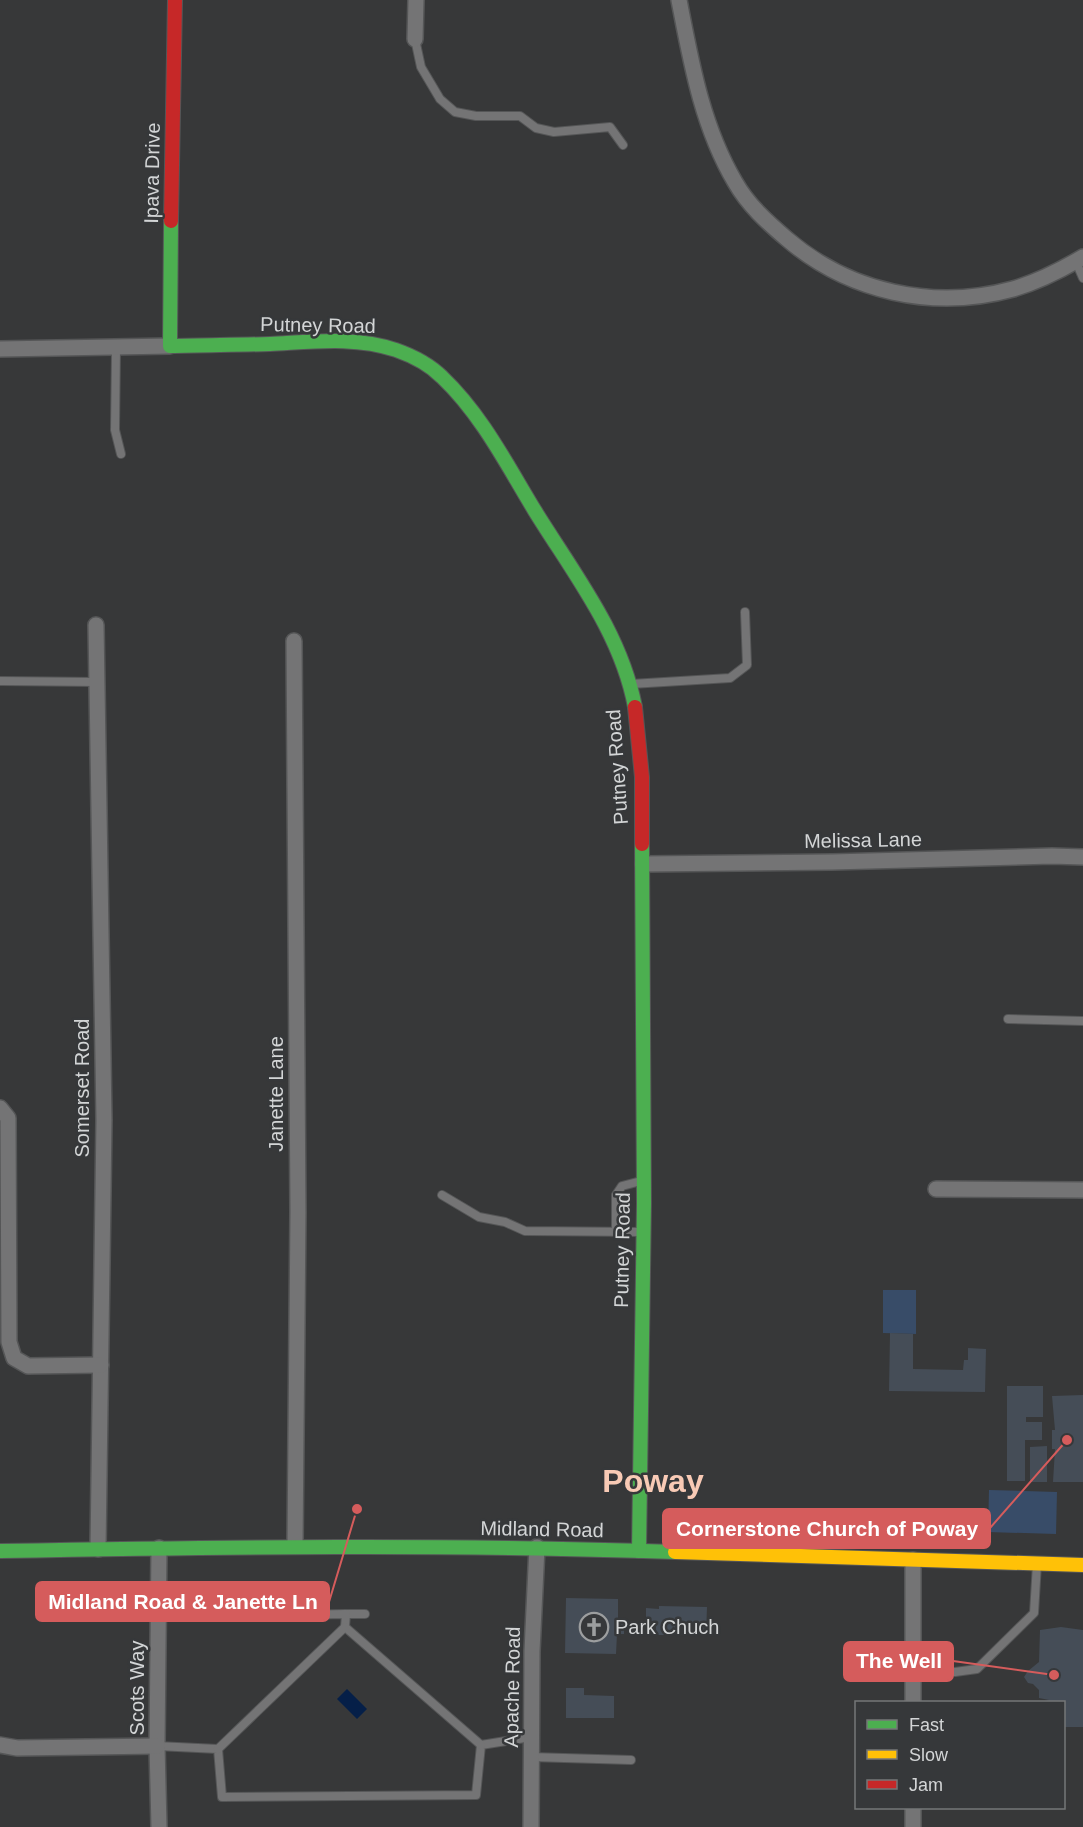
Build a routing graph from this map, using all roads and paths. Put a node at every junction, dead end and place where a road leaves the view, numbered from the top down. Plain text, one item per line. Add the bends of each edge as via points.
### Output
1 (175, 0) edge
2 (416, 0) edge
3 (679, 0) edge
4 (415, 39) joint
5 (623, 145) dead end
6 (1079, 260) edge
7 (1083, 278) edge
8 (170, 346) junction
9 (116, 348) junction
10 (0, 349) edge
11 (121, 454) dead end
12 (745, 612) dead end
13 (96, 626) dead end
14 (294, 641) dead end
15 (0, 681) edge
16 (97, 682) junction
17 (629, 684) junction
18 (1083, 857) edge
19 (644, 864) junction
20 (1008, 1019) dead end
21 (1083, 1021) edge
22 (0, 1108) edge
23 (644, 1180) junction
24 (936, 1188) dead end
25 (1083, 1190) edge
26 (442, 1195) dead end
27 (616, 1231) junction
28 (644, 1232) junction
29 (101, 1365) junction
30 (295, 1546) junction
31 (537, 1547) junction
32 (159, 1548) junction
33 (98, 1549) junction
34 (0, 1551) edge
35 (639, 1551) junction
36 (913, 1560) junction
37 (1037, 1563) junction
38 (1083, 1564) edge
39 (346, 1614) junction
40 (365, 1614) dead end
41 (294, 1615) dead end
42 (345, 1627) junction
43 (956, 1672) dead end
44 (913, 1701) edge
45 (531, 1737) junction
46 (481, 1744) junction
47 (0, 1745) edge
48 (157, 1746) junction
49 (218, 1749) junction
50 (531, 1757) junction
51 (631, 1760) dead end
52 (913, 1809) edge
53 (159, 1827) edge
54 (531, 1827) edge
55 (913, 1827) edge

1 - 8 street, Ipava Drive
2 - 4 street
3 - 6 street via 705,118 725,164 764,219 815,260 865,285 944,300 1014,289
4 - 5 lane via 421,67 440,99 455,112 520,116 536,128 554,132 610,127
6 - 7 lane
8 - 9 street, Putney Road
8 - 17 street, Putney Road via 357,342 395,350 429,365 451,386 487,434 598,609
9 - 10 street, Putney Road
9 - 11 lane via 115,430
12 - 17 lane via 747,665 730,678
13 - 16 street, Somerset Road
14 - 30 street, Janette Lane via 298,1212
15 - 16 lane
16 - 29 street, Somerset Road via 104,1120
17 - 19 street, Putney Road via 640,741
18 - 19 street, Melissa Lane
19 - 23 street, Putney Road
20 - 21 lane
22 - 29 street via 8,1118 9,1342 14,1358 28,1366
23 - 27 lane via 622,1186 616,1195
23 - 28 street, Putney Road
24 - 25 street
26 - 27 lane via 479,1217 525,1231
27 - 28 lane
28 - 35 street, Putney Road
29 - 33 street, Somerset Road
30 - 31 street, Midland Road
30 - 32 street, Midland Road
31 - 35 street, Midland Road
31 - 45 street, Apache Road
32 - 33 street, Midland Road
32 - 48 street, Scots Way
33 - 34 street, Midland Road
35 - 36 street, Midland Road
36 - 37 street, Midland Road
36 - 44 street
37 - 38 street, Midland Road
37 - 43 lane via 1034,1613 977,1669
39 - 40 lane
39 - 41 lane
39 - 42 lane
42 - 46 lane
42 - 49 lane
45 - 46 lane
45 - 50 street, Apache Road
46 - 49 lane via 476,1795 222,1797
47 - 48 street
48 - 49 lane
48 - 53 street, Scots Way
50 - 51 lane
50 - 54 street, Apache Road
52 - 55 street

